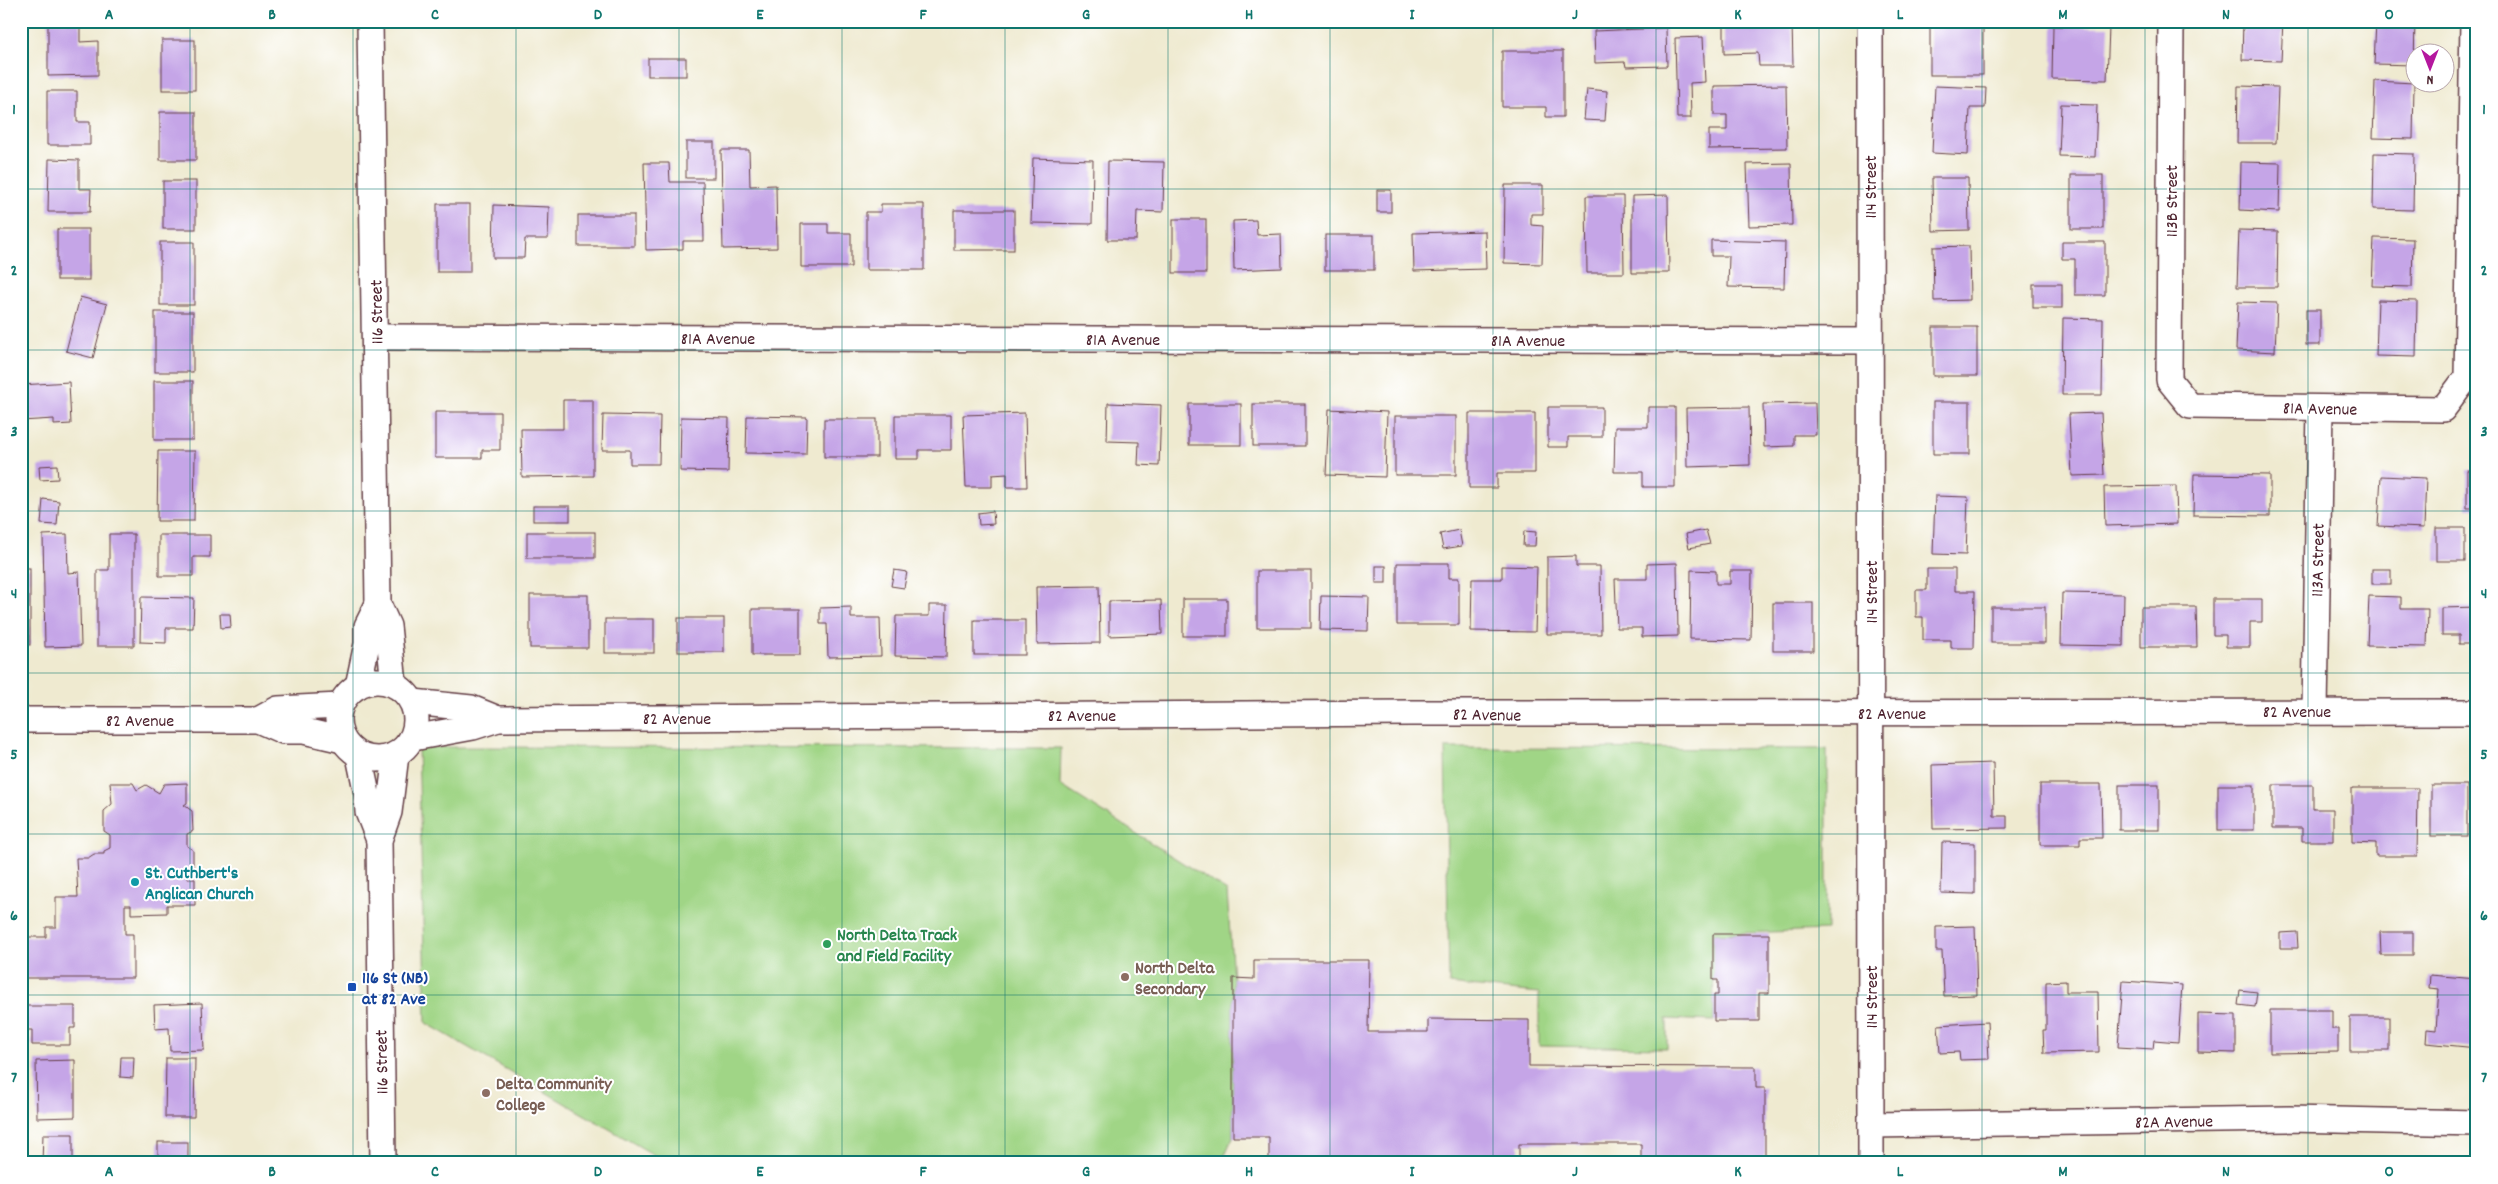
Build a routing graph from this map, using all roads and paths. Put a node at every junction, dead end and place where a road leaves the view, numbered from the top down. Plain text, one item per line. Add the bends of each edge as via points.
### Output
1 (370, 21) edge
2 (1870, 21) edge
3 (2172, 21) edge
4 (2473, 21) edge
5 (376, 337) junction
6 (1869, 341) junction
7 (2169, 380) joint
8 (2320, 408) junction
9 (378, 604) junction
10 (394, 684) junction
11 (358, 686) junction
12 (412, 702) junction
13 (340, 706) junction
14 (2315, 711) junction
15 (2477, 712) edge
16 (1870, 714) junction
17 (498, 719) junction
18 (21, 720) edge
19 (258, 720) junction
20 (405, 746) junction
21 (351, 748) junction
22 (379, 840) junction
23 (2477, 1123) edge
24 (1871, 1125) junction
25 (383, 1163) edge
26 (1871, 1163) edge

1 - 5 street, 116 Street
2 - 6 street, 114 Street
3 - 7 street, 113B Street
4 - 8 street, 81A Avenue via 2467,377 2442,410
5 - 6 street, 81A Avenue
5 - 9 street, 116 Street
6 - 16 street, 114 Street
7 - 8 street, 81A Avenue via 2190,406
8 - 14 street, 113A Street
9 - 10 street, 116 Street via 388,626
9 - 11 street, 116 Street via 367,626 367,644
10 - 11 street via 376,681
10 - 12 street
11 - 13 street via 347,694
12 - 17 street, 82 Avenue via 471,708
12 - 20 street via 417,726
13 - 19 street, 82 Avenue via 278,709
13 - 21 street via 338,729
14 - 15 street, 82 Avenue
14 - 16 street, 82 Avenue
16 - 17 street, 82 Avenue via 1411,713
16 - 24 street, 114 Street
17 - 20 street, 82 Avenue
18 - 19 street, 82 Avenue
19 - 21 street, 82 Avenue via 283,730 304,731
20 - 21 street via 384,759 371,760
20 - 22 street, 116 Street
21 - 22 street, 116 Street
22 - 25 street, 116 Street
23 - 24 street, 82A Avenue via 2289,1119
24 - 26 street, 114 Street

